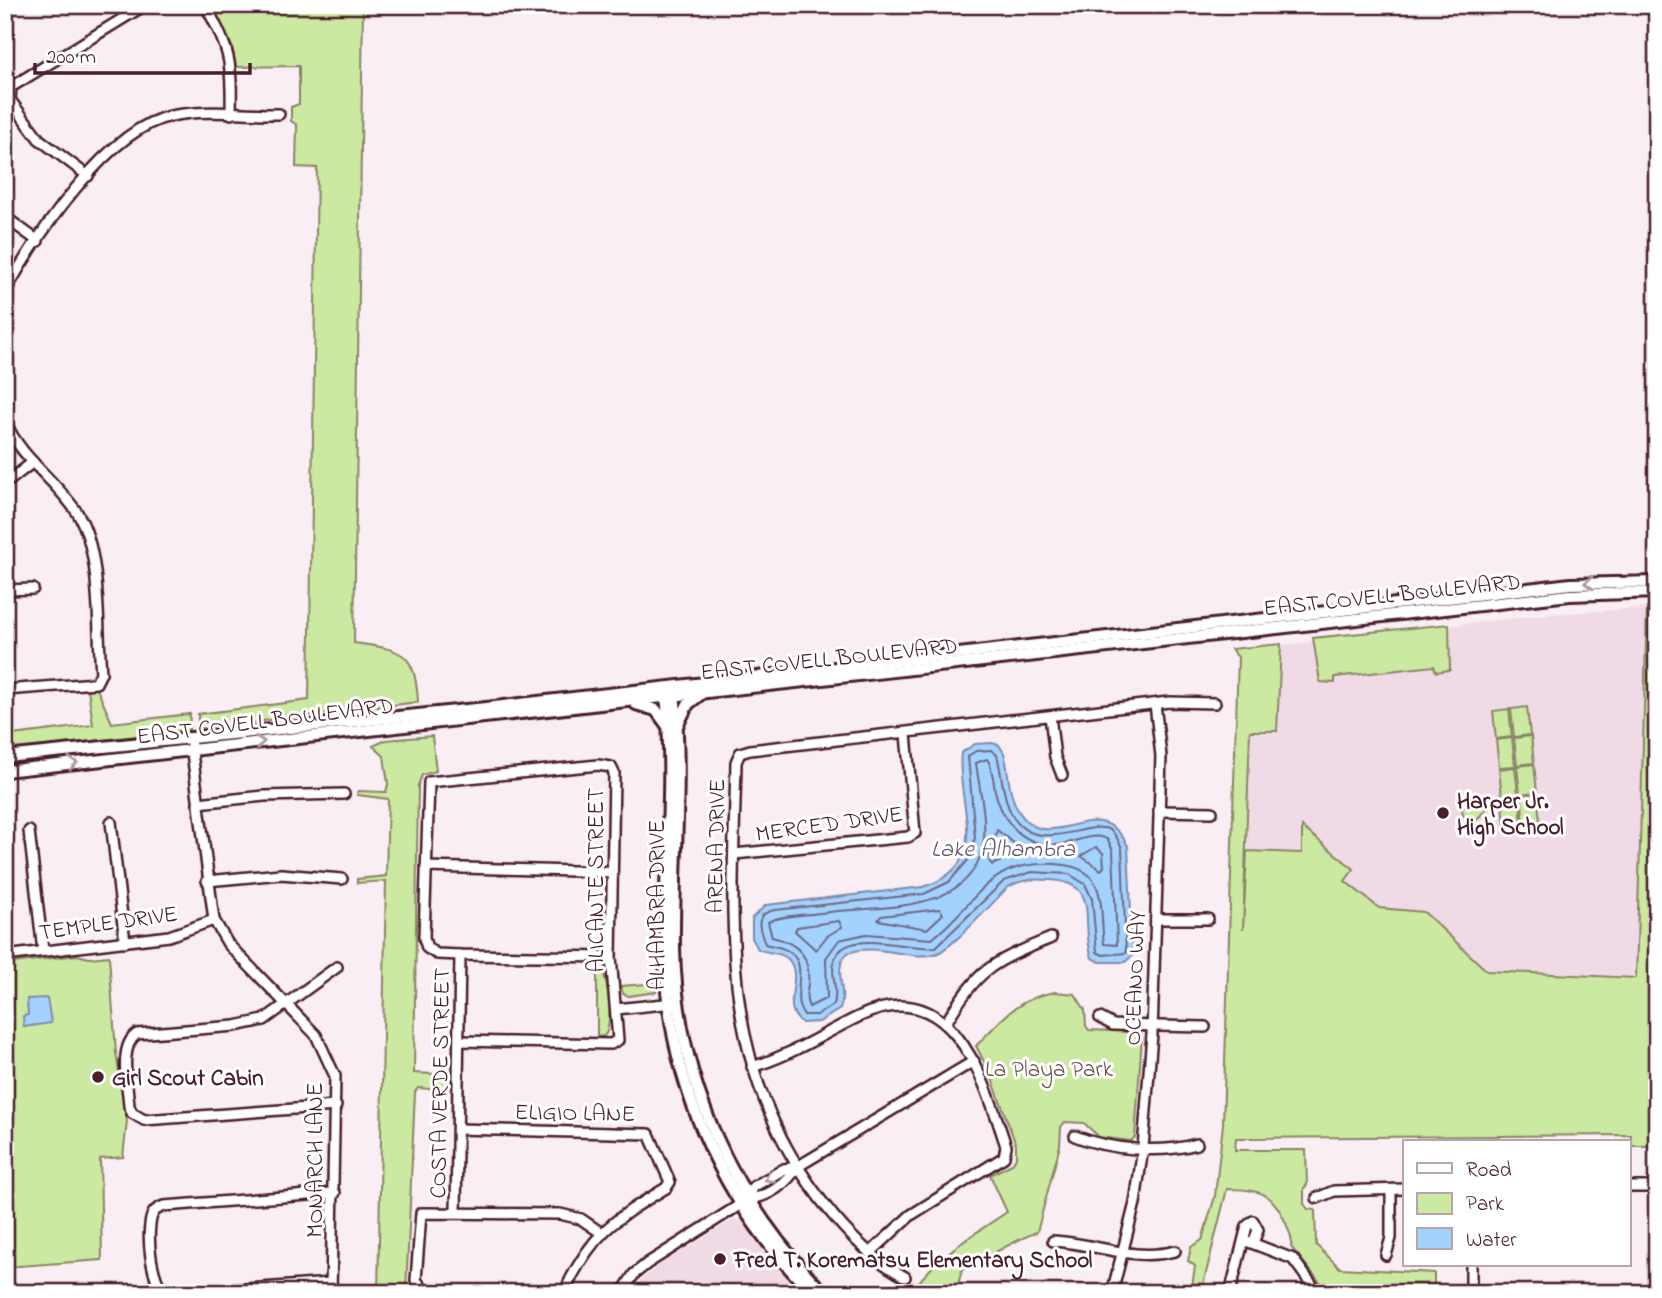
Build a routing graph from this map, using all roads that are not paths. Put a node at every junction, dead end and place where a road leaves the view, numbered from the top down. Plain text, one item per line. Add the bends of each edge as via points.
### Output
1 (145, 5) edge
2 (205, 5) edge
3 (231, 114) junction
4 (279, 114) dead end
5 (88, 176) junction
6 (5, 217) edge
7 (38, 241) junction
8 (5, 292) edge
9 (6, 425) edge
10 (33, 462) junction
11 (5, 484) edge
12 (1657, 582) edge
13 (33, 589) dead end
14 (5, 590) edge
15 (1657, 592) edge
16 (5, 691) edge
17 (670, 692) junction
18 (702, 693) junction
19 (626, 702) junction
20 (1215, 703) dead end
21 (1155, 704) junction
22 (1051, 716) junction
23 (673, 727) junction
24 (906, 734) junction
25 (190, 737) junction
26 (192, 750) junction
27 (5, 757) edge
28 (5, 771) edge
29 (1062, 775) dead end
30 (344, 794) dead end
31 (198, 803) junction
32 (1159, 811) junction
33 (1212, 813) dead end
34 (111, 822) dead end
35 (29, 831) dead end
36 (734, 854) junction
37 (426, 867) junction
38 (612, 872) junction
39 (342, 879) dead end
40 (207, 881) junction
41 (1156, 919) junction
42 (1208, 919) dead end
43 (214, 920) junction
44 (1051, 938) dead end
45 (125, 942) junction
46 (43, 951) junction
47 (460, 955) junction
48 (5, 956) edge
49 (611, 957) junction
50 (337, 967) dead end
51 (673, 1003) junction
52 (289, 1005) junction
53 (616, 1009) junction
54 (1100, 1018) dead end
55 (946, 1023) junction
56 (1153, 1026) junction
57 (1205, 1027) dead end
58 (460, 1041) junction
59 (974, 1061) junction
60 (752, 1067) junction
61 (336, 1106) junction
62 (458, 1129) junction
63 (1075, 1136) dead end
64 (1197, 1144) dead end
65 (1143, 1149) junction
66 (797, 1167) junction
67 (1630, 1187) edge
68 (1657, 1187) edge
69 (1391, 1189) junction
70 (1403, 1189) edge
71 (335, 1194) junction
72 (1317, 1198) dead end
73 (745, 1202) junction
74 (456, 1212) junction
75 (600, 1232) junction
76 (1053, 1241) dead end
77 (1175, 1251) dead end
78 (1121, 1252) junction
79 (870, 1253) junction
80 (1386, 1255) dead end
81 (1471, 1266) edge
82 (905, 1277) dead end
83 (331, 1288) edge
84 (166, 1293) edge
85 (187, 1293) edge
86 (478, 1293) edge
87 (564, 1293) edge
88 (622, 1293) edge
89 (813, 1293) edge
90 (824, 1293) edge
91 (1112, 1293) edge
92 (1230, 1293) edge
93 (1318, 1293) edge
94 (1471, 1293) edge

1 - 5 street via 11,87 9,93 39,139
2 - 3 street via 228,46
3 - 4 street
3 - 5 street via 184,114 145,125 111,148
5 - 7 street
6 - 7 street
7 - 8 street
9 - 10 street
10 - 11 street
10 - 16 street via 76,512 89,542 101,673 96,683
12 -> 17 main road, EAST COVELL BOULEVARD via 1571,584
13 - 14 street
15 - 18 main road, EAST COVELL BOULEVARD via 1558,596
17 - 18 main road, EAST COVELL BOULEVARD
17 - 19 main road, EAST COVELL BOULEVARD
17 - 23 main road, ALHAMBRA DRIVE
17 - 25 main road, EAST COVELL BOULEVARD
18 - 23 main road via 688,704
19 - 23 main road via 656,710
26 -> 19 main road, EAST COVELL BOULEVARD
20 - 21 street, ARENA DRIVE
21 - 22 street, ARENA DRIVE
21 - 32 street, OCEANO WAY via 1161,756
22 - 24 street, ARENA DRIVE
22 - 29 street via 1055,757
23 - 51 main road, ALHAMBRA DRIVE via 665,946
24 - 36 street, ARENA DRIVE via 740,753
24 - 36 street, MERCED DRIVE via 915,833
25 - 26 street, MONARCH LANE
25 - 27 main road, EAST COVELL BOULEVARD
28 -> 26 main road, EAST COVELL BOULEVARD
26 - 31 street, MONARCH LANE
30 - 31 street
31 - 40 street, MONARCH LANE
32 - 33 street
32 - 41 street, OCEANO WAY
34 - 45 street
35 - 46 street
36 - 60 street, ARENA DRIVE via 736,993
37 - 38 street
37 - 38 street, ALICANTE STREET via 429,782 598,765 611,767 615,781
37 - 47 street via 427,948 437,954
38 - 49 street, ALICANTE STREET
39 - 40 street via 281,874
40 - 43 street, MONARCH LANE
41 - 42 street
41 - 56 street, OCEANO WAY
43 - 45 street, TEMPLE DRIVE via 182,933
43 - 52 street, MONARCH LANE via 228,944
44 - 55 street via 1014,951 984,971
45 - 46 street, TEMPLE DRIVE
46 - 48 street, TEMPLE DRIVE
47 - 49 street
47 - 58 street, COSTA VERDE STREET
49 - 53 street, ALICANTE STREET
50 - 52 street
51 - 53 street
51 - 73 main road, ALHAMBRA DRIVE via 680,1061 696,1114
52 - 61 street, MONARCH LANE via 328,1055 335,1076
52 - 61 street via 251,1024 132,1037 126,1052 132,1113 150,1121
53 - 58 street, ALICANTE STREET via 618,1040 611,1044
54 - 56 street via 1113,1025
55 - 59 street
55 - 60 street via 910,1008 876,1010 796,1052
56 - 57 street
56 - 65 street, OCEANO WAY
58 - 62 street, COSTA VERDE STREET
59 - 66 street
59 - 79 street via 1006,1146 1004,1157 911,1215
60 - 66 street, ARENA DRIVE
61 - 71 street, MONARCH LANE
62 - 74 street, COSTA VERDE STREET
62 - 75 street, ELIGIO LANE via 649,1134 670,1182
63 - 65 street via 1092,1143
64 - 65 street
65 - 78 street, OCEANO WAY
66 - 73 street via 784,1169 753,1187
66 - 79 street, ARENA DRIVE via 827,1210
67 - 68 street
69 - 70 street
69 - 72 street via 1334,1191
69 - 80 street via 1391,1238
71 - 83 street, MONARCH LANE
71 - 84 street via 164,1206 154,1211 150,1220 152,1267 156,1284
73 - 88 street via 648,1263
73 - 89 main road, ALHAMBRA DRIVE via 785,1264
73 - 90 main road, ALHAMBRA DRIVE
74 - 75 street via 560,1214 581,1219
74 - 86 street via 421,1213 416,1280 425,1292
75 - 87 street, ELIGIO LANE via 578,1262
76 - 78 street
77 - 78 street via 1147,1257
78 - 91 street, OCEANO WAY
79 - 82 street, ARENA DRIVE
81 - 94 street
83 - 85 street
92 - 93 street via 1249,1242 1293,1259

